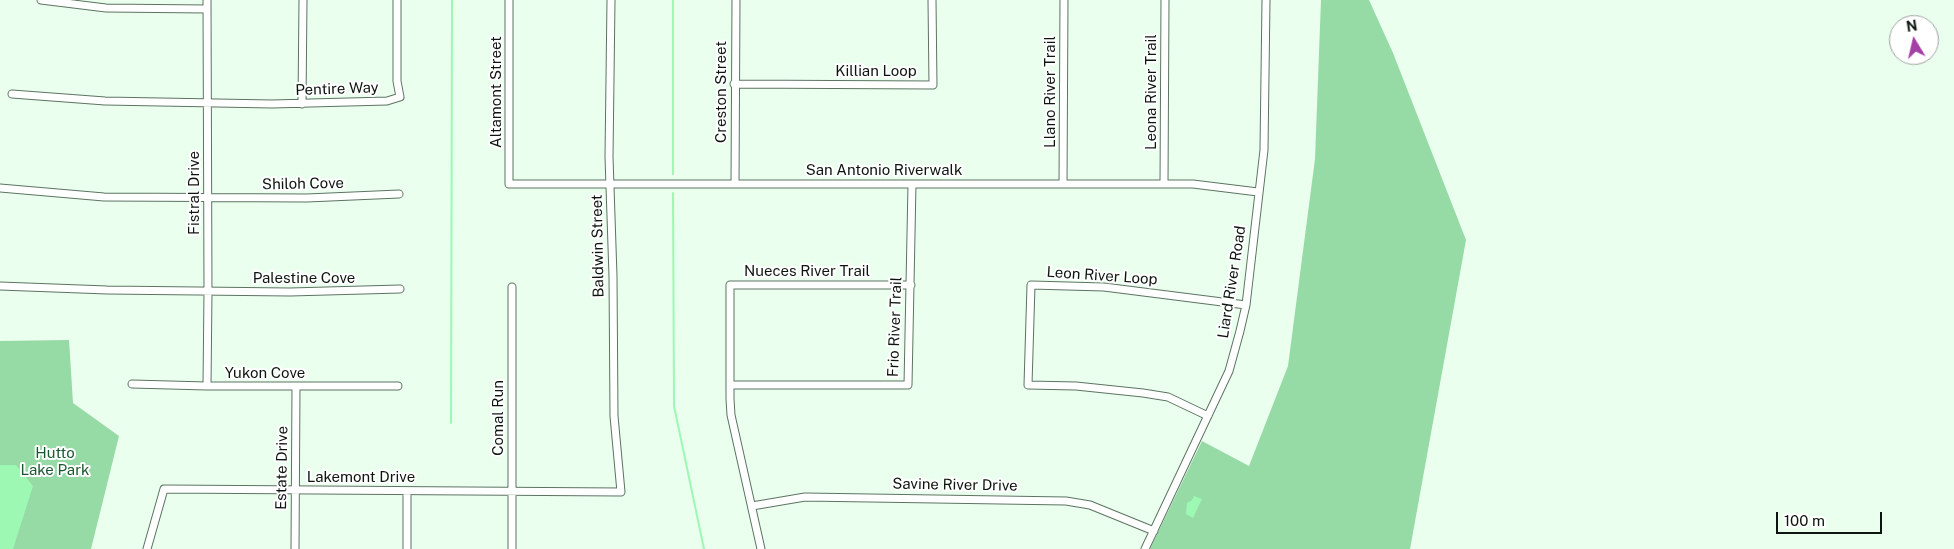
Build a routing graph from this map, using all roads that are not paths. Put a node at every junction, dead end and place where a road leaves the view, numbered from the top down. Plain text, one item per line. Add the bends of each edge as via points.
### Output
1 (41, 0) edge
2 (207, 0) edge
3 (303, 0) edge
4 (397, 0) edge
5 (509, 0) edge
6 (611, 0) edge
7 (736, 0) edge
8 (932, 0) edge
9 (1064, 0) edge
10 (1165, 0) edge
11 (1266, 0) edge
12 (207, 9) junction
13 (734, 84) junction
14 (12, 94) dead end
15 (208, 103) junction
16 (302, 104) junction
17 (509, 184) joint
18 (610, 184) junction
19 (735, 184) junction
20 (912, 184) junction
21 (1063, 184) junction
22 (1164, 184) junction
23 (0, 188) edge
24 (1258, 192) junction
25 (399, 194) dead end
26 (208, 198) junction
27 (911, 285) junction
28 (0, 286) edge
29 (512, 287) dead end
30 (400, 289) dead end
31 (208, 291) junction
32 (1246, 305) junction
33 (132, 384) dead end
34 (730, 385) junction
35 (207, 386) junction
36 (398, 386) dead end
37 (296, 387) junction
38 (1208, 416) junction
39 (294, 491) junction
40 (407, 491) junction
41 (511, 491) junction
42 (621, 492) joint
43 (752, 506) junction
44 (1154, 531) junction
45 (147, 549) edge
46 (295, 549) edge
47 (407, 549) edge
48 (512, 549) edge
49 (761, 549) edge
50 (1145, 549) edge

1 - 12 street via 106,8
2 - 12 street, Fistral Drive
3 - 16 street
4 - 16 street, Pentire Way via 397,81 400,97 387,101
5 - 17 street, Altamont Street
6 - 18 street, Baldwin Street
7 - 13 street, Creston Street
8 - 13 street, Killian Loop via 933,85
9 - 21 street, Llano River Trail
10 - 22 street, Leona River Trail
11 - 24 street, Liard River Road via 1266,111
12 - 15 street, Fistral Drive
13 - 19 street, Creston Street
14 - 15 street, Pentire Way via 105,101
15 - 16 street, Pentire Way
15 - 26 street, Fistral Drive
17 - 18 street, San Antonio Riverwalk
18 - 19 street, San Antonio Riverwalk
18 - 42 street, Baldwin Street via 614,416
19 - 20 street, San Antonio Riverwalk
20 - 21 street, San Antonio Riverwalk
20 - 27 street, Frio River Trail
21 - 22 street, San Antonio Riverwalk
22 - 24 street, San Antonio Riverwalk
23 - 26 street, Shiloh Cove via 104,197
24 - 32 street, Liard River Road
25 - 26 street, Shiloh Cove
26 - 31 street, Fistral Drive
27 - 34 street, Frio River Trail via 908,385
27 - 34 street, Nueces River Trail via 730,285
28 - 31 street, Palestine Cove
29 - 41 street, Comal Run
30 - 31 street, Palestine Cove
31 - 35 street, Fistral Drive
32 - 38 street, Liard River Road via 1229,371
32 - 38 street, Leon River Loop via 1104,287 1031,285 1028,386 1076,386 1168,397
33 - 35 street, Yukon Cove
34 - 43 street, Nueces River Trail via 731,415
35 - 37 street, Yukon Cove
36 - 37 street, Yukon Cove
37 - 39 street, Estate Drive
38 - 44 street, Liard River Road
39 - 40 street, Lakemont Drive
39 - 45 street, Lakemont Drive via 164,489
39 - 46 street, Estate Drive
40 - 41 street, Lakemont Drive
40 - 47 street
41 - 42 street, Lakemont Drive
41 - 48 street, Comal Run
43 - 44 street, Savine River Drive via 805,497 1066,501 1090,505
43 - 49 street, Nueces River Trail
44 - 50 street, Liard River Road

